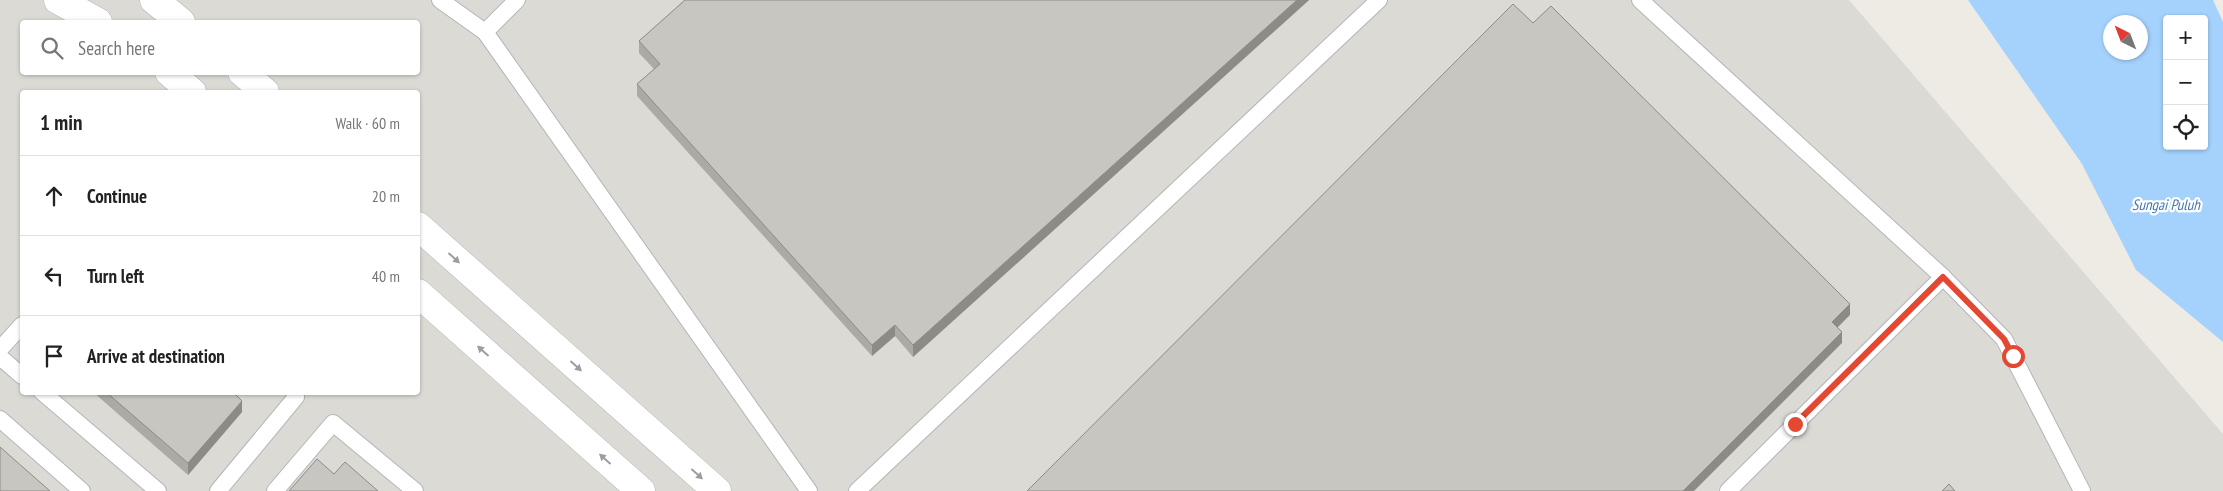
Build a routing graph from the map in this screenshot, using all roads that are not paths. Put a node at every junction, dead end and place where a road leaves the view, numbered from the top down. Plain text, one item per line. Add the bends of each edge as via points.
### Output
1 (58, 0) edge
2 (84, 0) edge
3 (154, 0) edge
4 (440, 0) edge
5 (517, 0) edge
6 (1379, 0) edge
7 (1640, 0) edge
8 (94, 20) edge
9 (109, 20) edge
10 (179, 20) edge
11 (485, 32) junction
12 (172, 75) edge
13 (245, 75) edge
14 (190, 90) edge
15 (263, 90) edge
16 (420, 228) edge
17 (1943, 277) junction
18 (420, 295) edge
19 (20, 327) edge
20 (0, 349) edge
21 (0, 357) edge
22 (20, 374) edge
23 (46, 395) edge
24 (295, 395) edge
25 (0, 418) edge
26 (82, 491) edge
27 (158, 491) edge
28 (218, 491) edge
29 (275, 491) edge
30 (415, 491) edge
31 (641, 491) edge
32 (717, 491) edge
33 (809, 491) edge
34 (857, 491) edge
35 (1728, 491) edge
36 (2082, 491) edge

1 - 8 street
2 - 9 street
3 - 10 street
4 - 11 lane
5 - 11 lane
6 - 34 lane
7 - 17 lane
11 - 33 lane
12 - 14 street
13 - 15 street
16 -> 32 street
17 - 35 lane
17 - 36 lane via 2004,339
31 -> 18 street
19 - 20 lane
21 - 22 lane
23 - 27 lane
24 - 28 lane via 296,398
25 - 26 lane
29 - 30 lane via 333,423

